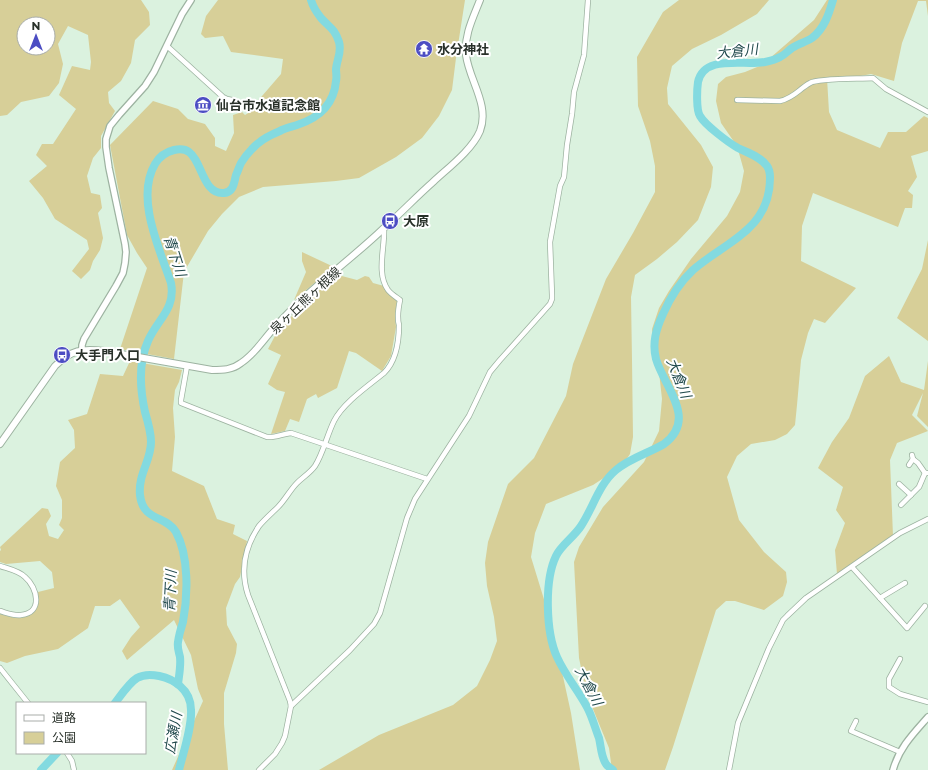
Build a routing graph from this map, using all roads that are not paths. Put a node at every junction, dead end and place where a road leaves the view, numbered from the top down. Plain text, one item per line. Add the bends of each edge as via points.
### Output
1 (191, 0) edge
2 (480, 0) edge
3 (588, 0) edge
4 (167, 46) junction
5 (232, 100) dead end
6 (737, 100) dead end
7 (928, 112) edge
8 (384, 229) junction
9 (82, 350) junction
10 (187, 366) junction
11 (0, 444) edge
12 (324, 445) junction
13 (909, 465) dead end
14 (927, 473) edge
15 (427, 479) junction
16 (899, 484) dead end
17 (911, 495) junction
18 (901, 505) dead end
19 (928, 519) edge
20 (0, 566) edge
21 (852, 567) junction
22 (905, 584) dead end
23 (880, 598) junction
24 (925, 606) dead end
25 (0, 611) edge
26 (900, 659) dead end
27 (0, 668) edge
28 (27, 702) edge
29 (928, 702) edge
30 (291, 706) junction
31 (928, 717) edge
32 (856, 721) dead end
33 (900, 752) junction
34 (68, 754) edge
35 (730, 769) edge
36 (74, 770) edge
37 (259, 770) edge
38 (893, 770) edge

1 - 4 street
2 - 8 main road, 泉ヶ丘熊ヶ根線 via 468,31 466,44 468,63 482,111 479,133 466,151
3 - 15 street via 584,55 574,92 564,177 560,186 550,242 552,299 490,372 469,416
4 - 5 street via 223,97
4 - 9 street via 145,86 110,126 106,139 109,168 125,244 125,263 116,286 84,339
6 - 7 street via 787,100 811,82 873,78 886,89
8 - 10 main road, 泉ヶ丘熊ヶ根線 via 300,302 242,363 222,370
8 - 12 street via 384,283 400,300 395,355 390,367 342,410
9 - 10 main road, 泉ヶ丘熊ヶ根線 via 118,353
9 - 11 main road, 泉ヶ丘熊ヶ根線 via 55,366
10 - 12 street via 181,403 267,437 291,433
12 - 15 street
12 - 30 street via 316,464 259,526 244,561 243,575 248,595
13 - 14 street via 913,457
14 - 17 street
15 - 30 street via 407,518 378,618 350,650
16 - 17 street
17 - 18 street
19 - 21 street via 900,533
20 - 25 street via 25,577 33,588 36,600 32,611 21,616
21 - 23 street
21 - 35 street via 806,598 783,620 738,723
22 - 23 street
23 - 24 street via 907,628
26 - 29 street via 889,679 889,687 900,694
27 - 28 street
30 - 37 street via 282,743
31 - 33 street
32 - 33 street via 851,731
33 - 38 street
34 - 36 street

